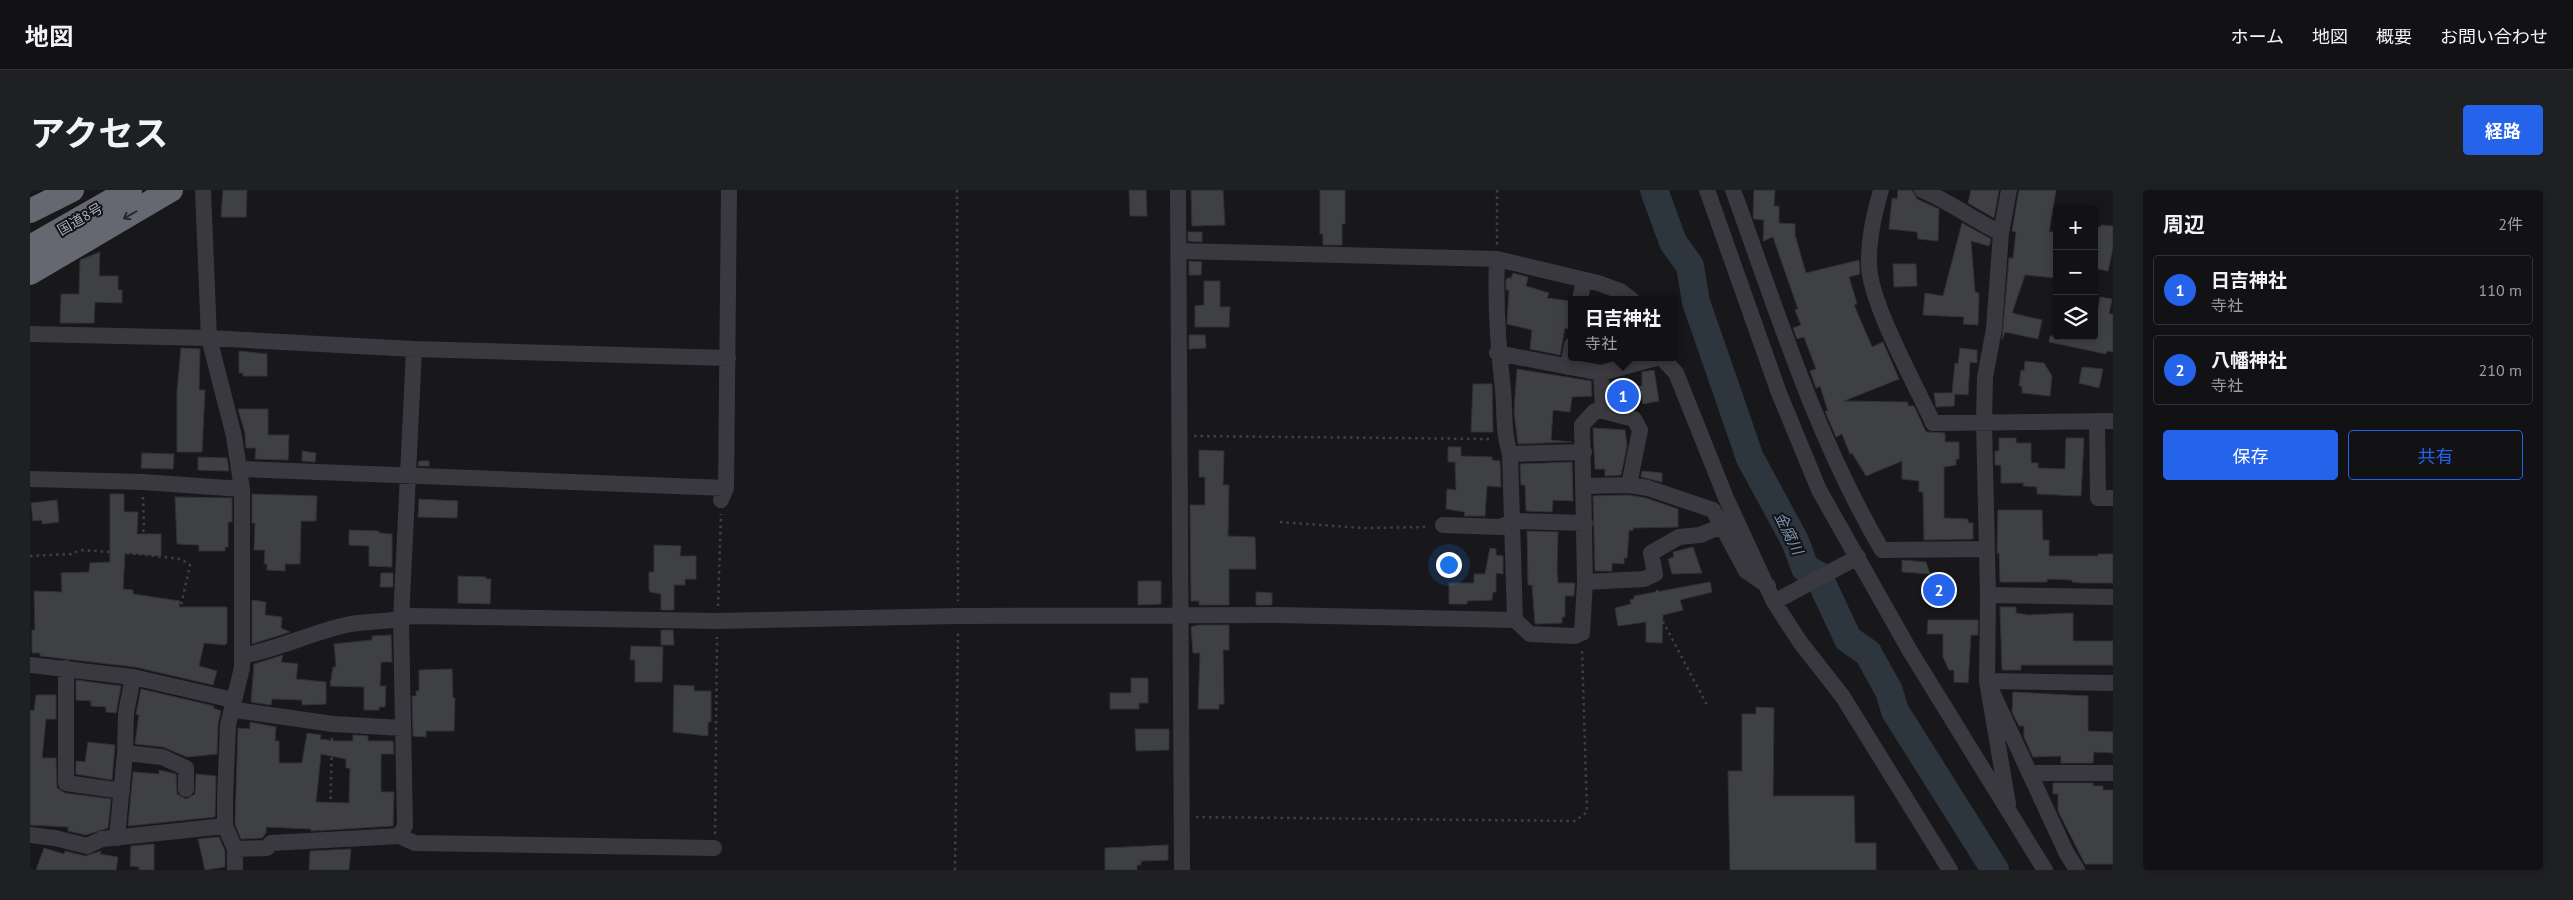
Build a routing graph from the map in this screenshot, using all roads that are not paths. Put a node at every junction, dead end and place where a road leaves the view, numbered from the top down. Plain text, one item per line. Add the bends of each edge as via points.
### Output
1 (59, 190) edge
2 (72, 190) edge
3 (130, 190) edge
4 (171, 190) edge
5 (203, 190) edge
6 (729, 190) edge
7 (1178, 190) edge
8 (1707, 190) edge
9 (1733, 190) edge
10 (1881, 190) edge
11 (1922, 190) edge
12 (2009, 190) edge
13 (30, 207) edge
14 (30, 211) edge
15 (2001, 232) junction
16 (30, 247) edge
17 (1178, 251) junction
18 (1497, 259) junction
19 (30, 273) edge
20 (1584, 280) junction
21 (1581, 296) edge
22 (1627, 296) edge
23 (30, 334) edge
24 (209, 338) junction
25 (414, 349) junction
26 (1497, 353) junction
27 (728, 358) junction
28 (1569, 361) edge
29 (1646, 361) edge
30 (1665, 361) edge
31 (1568, 367) junction
32 (1601, 373) junction
33 (1603, 411) junction
34 (2105, 421) edge
35 (1984, 423) junction
36 (1508, 447) junction
37 (1584, 452) junction
38 (241, 469) junction
39 (409, 477) junction
40 (30, 479) edge
41 (1584, 486) junction
42 (1629, 486) junction
43 (242, 489) junction
44 (2113, 498) edge
45 (1513, 521) junction
46 (1584, 523) junction
47 (1443, 524) road end
48 (1722, 526) junction
49 (1986, 549) junction
50 (1851, 561) junction
51 (1585, 582) junction
52 (1768, 586) junction
53 (1988, 595) junction
54 (2113, 597) edge
55 (1778, 599) junction
56 (1182, 616) junction
57 (401, 620) junction
58 (1515, 620) junction
59 (242, 656) junction
60 (30, 665) edge
61 (66, 668) junction
62 (133, 677) junction
63 (1987, 682) junction
64 (2113, 683) edge
65 (233, 700) junction
66 (403, 728) junction
67 (125, 754) junction
68 (2029, 773) junction
69 (2113, 773) edge
70 (186, 789) dead end
71 (122, 791) junction
72 (2010, 814) junction
73 (225, 826) junction
74 (30, 835) edge
75 (399, 836) junction
76 (117, 838) junction
77 (714, 848) road end
78 (235, 849) junction
79 (235, 870) edge
80 (1182, 870) edge
81 (1950, 870) edge
82 (2045, 870) edge
83 (2077, 870) edge

1 - 13 highway
2 - 14 highway
3 - 16 highway, 国道8号
4 -> 19 highway
5 - 24 street
6 - 27 street
7 - 17 street
8 - 50 street via 1779,393
9 - 49 street via 1809,398 1866,523 1882,550
10 - 35 street via 1872,223 1869,266 1884,316 1933,423
11 - 15 street
12 - 15 street
15 - 35 street via 1994,329 1985,377
17 - 18 street
17 - 56 street
18 - 20 street
18 - 26 street
20 - 21 street
20 - 22 street
23 - 24 street
24 - 25 street
24 - 38 street
25 - 27 street
25 - 39 street
26 - 31 street
26 - 36 street
27 - 39 street via 724,494
28 - 31 street
29 - 32 street
30 - 52 street via 1676,373 1726,498
31 - 32 street
32 - 33 street
33 - 37 street via 1595,411 1582,425
33 - 42 street via 1634,419 1640,430
34 - 35 street
34 - 44 street via 2098,498
35 - 49 street
36 - 37 street
36 - 45 street
37 - 41 street
38 - 39 street
38 - 43 street
39 - 57 street
40 - 43 street
41 - 42 street
41 - 46 street
42 - 48 street via 1648,488 1713,510
43 - 59 street
45 - 46 street
45 - 47 street via 1501,527
45 - 58 street
46 - 51 street
48 - 51 street via 1700,535 1679,537 1651,553 1655,574 1644,579
48 - 52 street via 1746,572
49 - 53 street
50 - 55 street
50 - 72 street
51 - 58 street via 1582,634 1530,634
52 - 55 street
53 - 54 street
53 - 63 street
55 - 81 street via 1800,642 1842,697
56 - 57 street via 717,621 412,616
56 - 58 street
56 - 80 street
57 - 59 street via 347,624 271,651
57 - 66 street
59 - 65 street
60 - 61 street
61 - 62 street
61 - 71 street via 66,783
62 - 65 street
62 - 67 street via 126,713
63 - 64 street
63 - 68 street
63 - 72 street
65 - 66 street via 236,710 333,724
65 - 73 street via 228,725
66 - 75 street via 405,826
67 - 70 street via 162,757 186,768
67 - 71 street
68 - 69 street
68 - 83 street
71 - 76 street
72 - 82 street
73 - 76 street
73 - 78 street
74 - 76 street via 87,846 102,839
75 - 77 street via 415,843
75 - 78 street via 271,843 267,848
78 - 79 street

